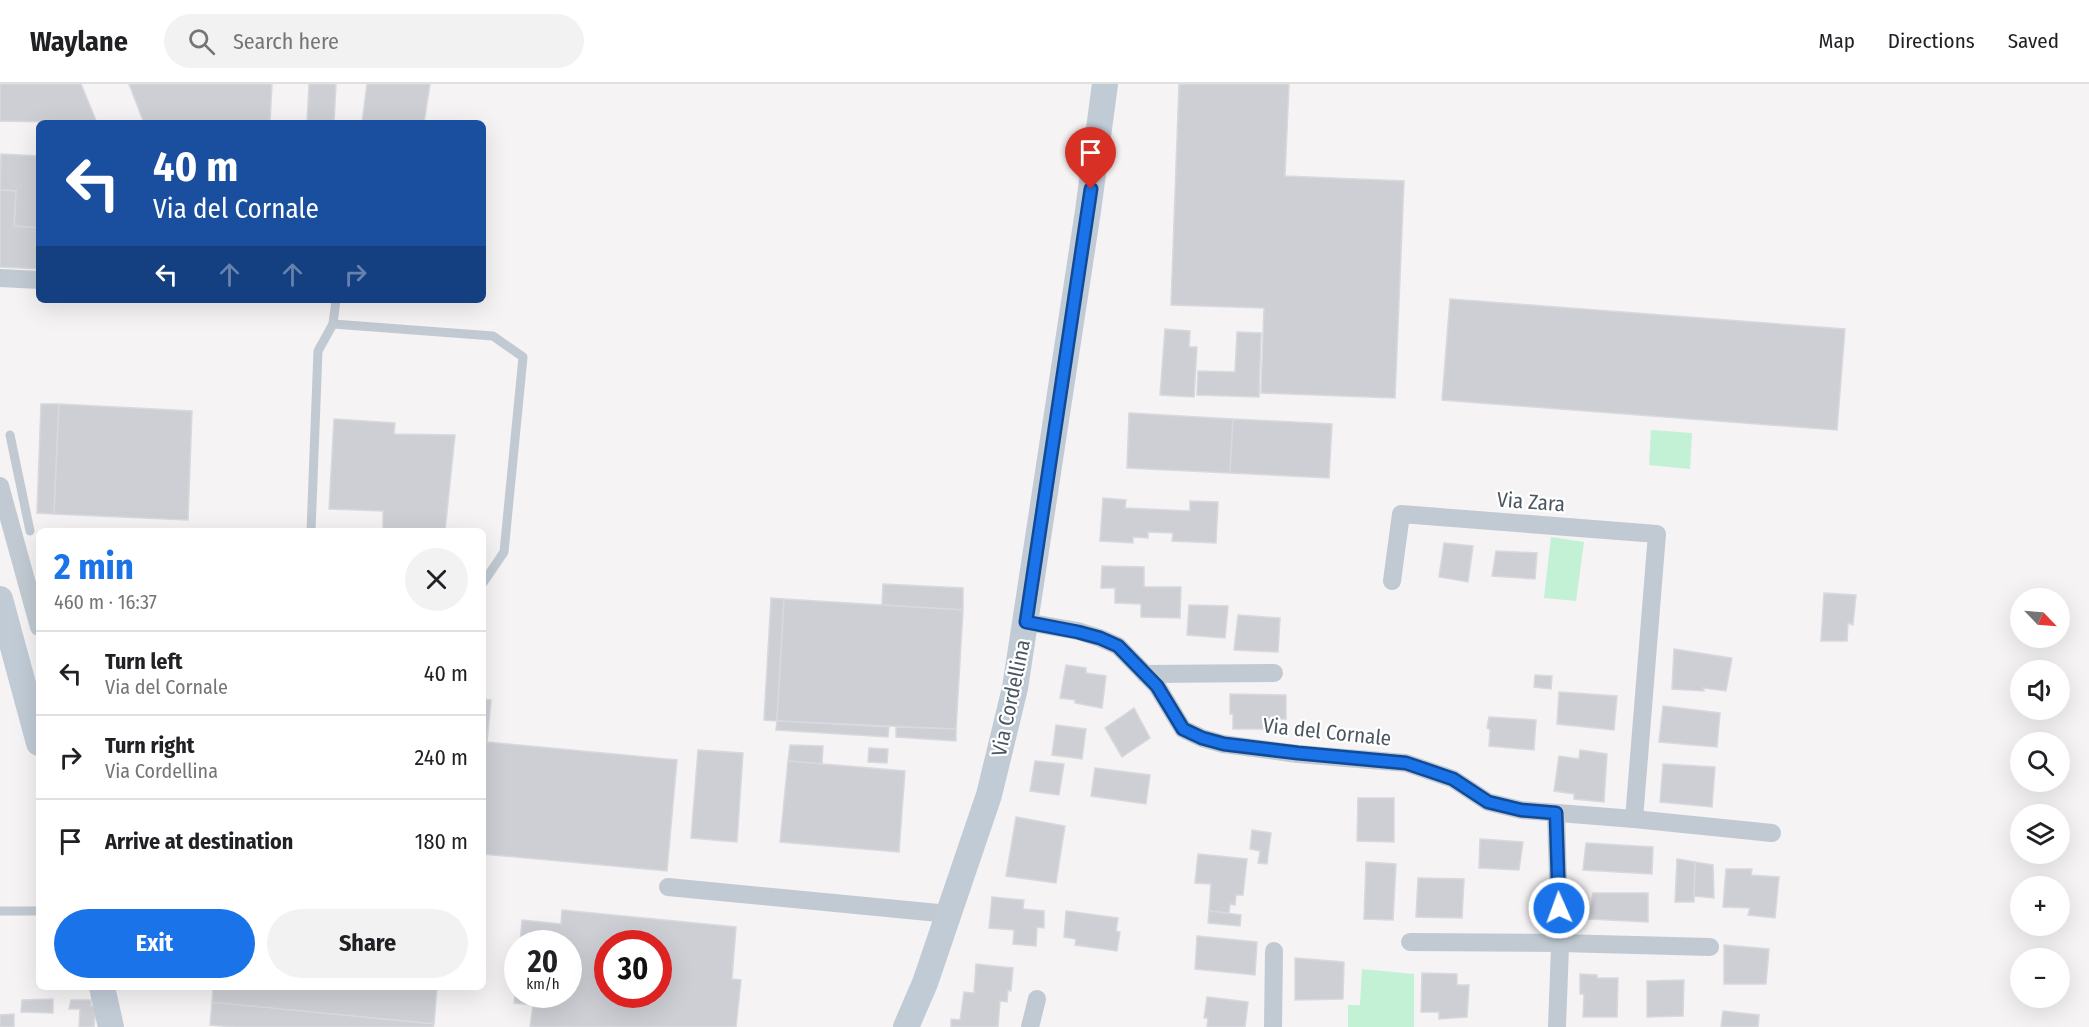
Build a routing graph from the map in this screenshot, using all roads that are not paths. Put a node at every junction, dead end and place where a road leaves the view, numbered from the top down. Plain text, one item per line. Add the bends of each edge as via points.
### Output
1 (1105, 84) edge
2 (0, 279) edge
3 (36, 280) edge
4 (336, 303) edge
5 (333, 324) junction
6 (10, 435) dead end
7 (0, 486) edge
8 (311, 528) edge
9 (28, 533) edge
10 (486, 579) edge
11 (1392, 581) dead end
12 (0, 599) edge
13 (36, 601) edge
14 (1026, 622) junction
15 (1274, 673) dead end
16 (1145, 674) junction
17 (36, 732) edge
18 (1556, 813) junction
19 (1634, 819) junction
20 (1772, 834) dead end
21 (668, 887) dead end
22 (0, 911) edge
23 (36, 911) edge
24 (949, 914) junction
25 (1410, 942) dead end
26 (1560, 942) junction
27 (1710, 947) dead end
28 (1274, 951) dead end
29 (103, 990) edge
30 (1037, 999) dead end
31 (111, 1027) edge
32 (906, 1027) edge
33 (1030, 1027) edge
34 (1273, 1027) edge
35 (1557, 1027) edge

1 - 14 street, Via Cordellina
2 - 3 street
4 - 5 lane
5 - 8 lane via 318,351
5 - 10 lane via 493,336 523,357 504,552
6 - 9 lane
7 - 9 street
9 - 13 street
11 - 19 street, Via Zara via 1401,514 1656,534
12 - 17 street
14 - 16 street, Via del Cornale via 1100,638 1118,646
14 - 24 street, Via Cordellina via 1015,688 989,795
15 - 16 street
16 - 18 street, Via del Cornale via 1157,686 1183,729 1202,738 1287,752 1406,763 1453,779 1488,802
18 - 19 street, Via del Cornale
18 - 26 street
19 - 20 street, Via del Cornale
21 - 24 street
22 - 23 lane
24 - 32 street, Via Cordellina
25 - 26 street
26 - 27 street
26 - 35 street
28 - 34 street
29 - 31 street
30 - 33 street

